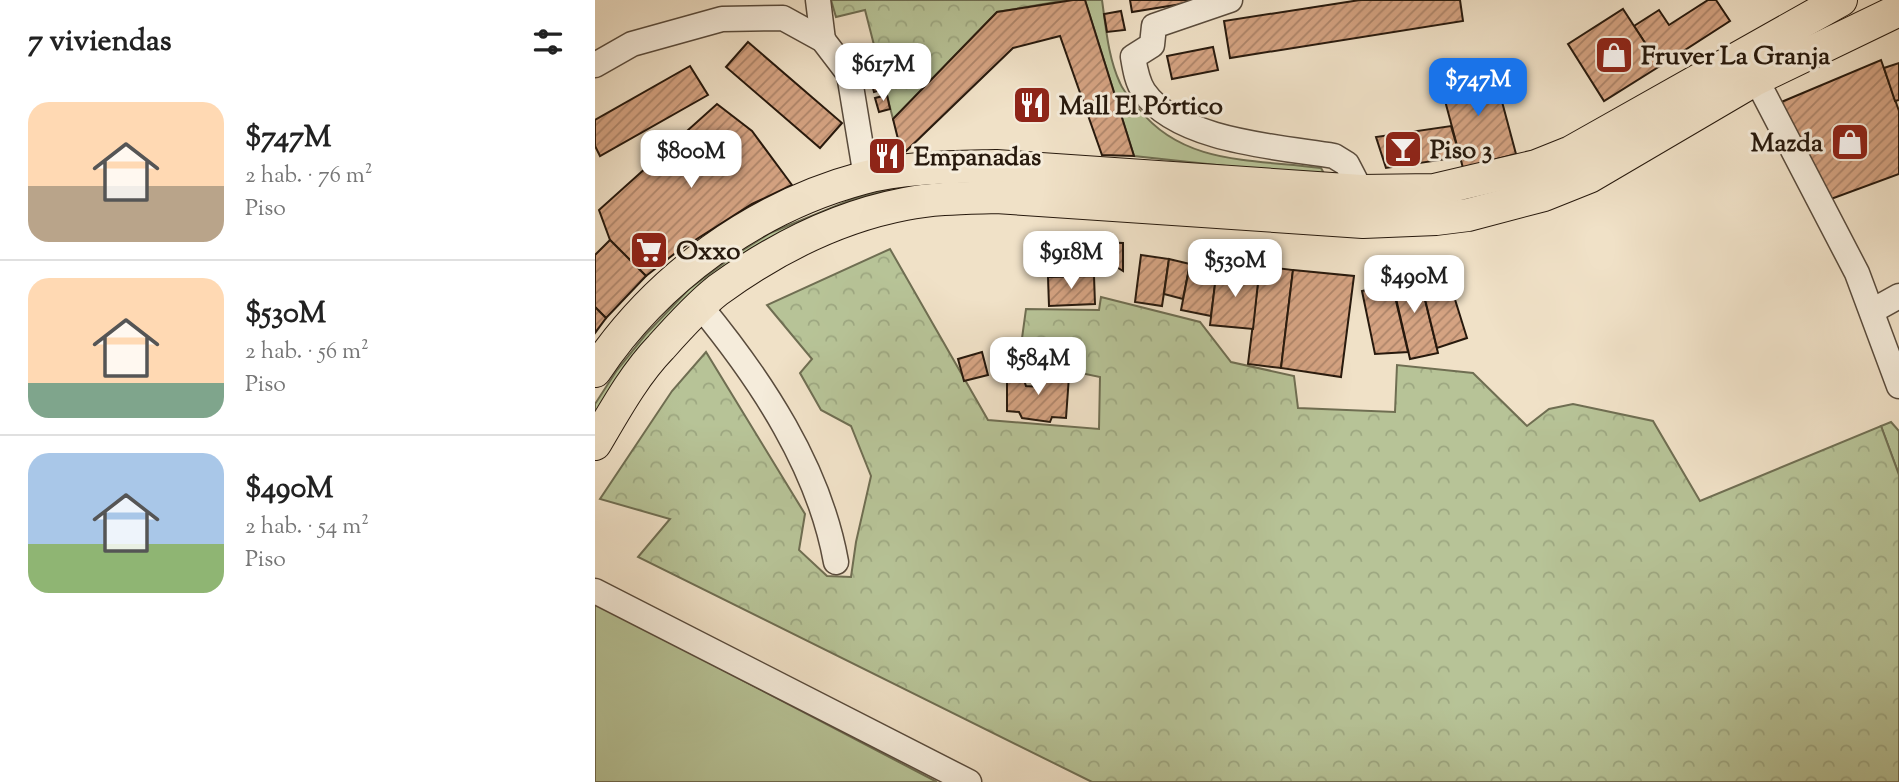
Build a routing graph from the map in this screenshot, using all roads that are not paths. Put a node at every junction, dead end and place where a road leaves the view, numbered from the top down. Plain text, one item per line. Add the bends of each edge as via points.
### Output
1 (818, 0) edge
2 (1230, 0) edge
3 (1841, 0) edge
4 (1899, 10) edge
5 (823, 40) junction
6 (595, 65) edge
7 (1756, 79) junction
8 (1644, 129) junction
9 (866, 177) junction
10 (1361, 191) junction
11 (1899, 296) edge
12 (701, 307) junction
13 (1872, 311) junction
14 (595, 371) edge
15 (1899, 387) edge
16 (595, 444) edge
17 (836, 562) dead end
18 (595, 591) edge
19 (969, 782) edge

1 - 5 street
2 - 10 street via 1154,26 1152,45 1133,57 1144,92 1161,110 1219,136 1334,156 1346,164
3 - 8 main road
4 - 7 main road
5 - 6 street via 783,18 722,19 632,44
5 - 9 street via 849,74
7 - 8 main road
7 - 13 street via 1857,273
8 - 10 main road via 1536,166 1434,190
8 - 12 main road via 1588,177 1544,195 1436,219 1363,222 996,197 905,204 838,223 780,250
9 - 10 main road via 996,166
9 - 14 main road via 760,219 690,266 628,326
11 - 13 street
12 - 16 main road via 628,388
12 - 17 street via 778,415 811,477 830,528
13 - 15 street
18 - 19 street

